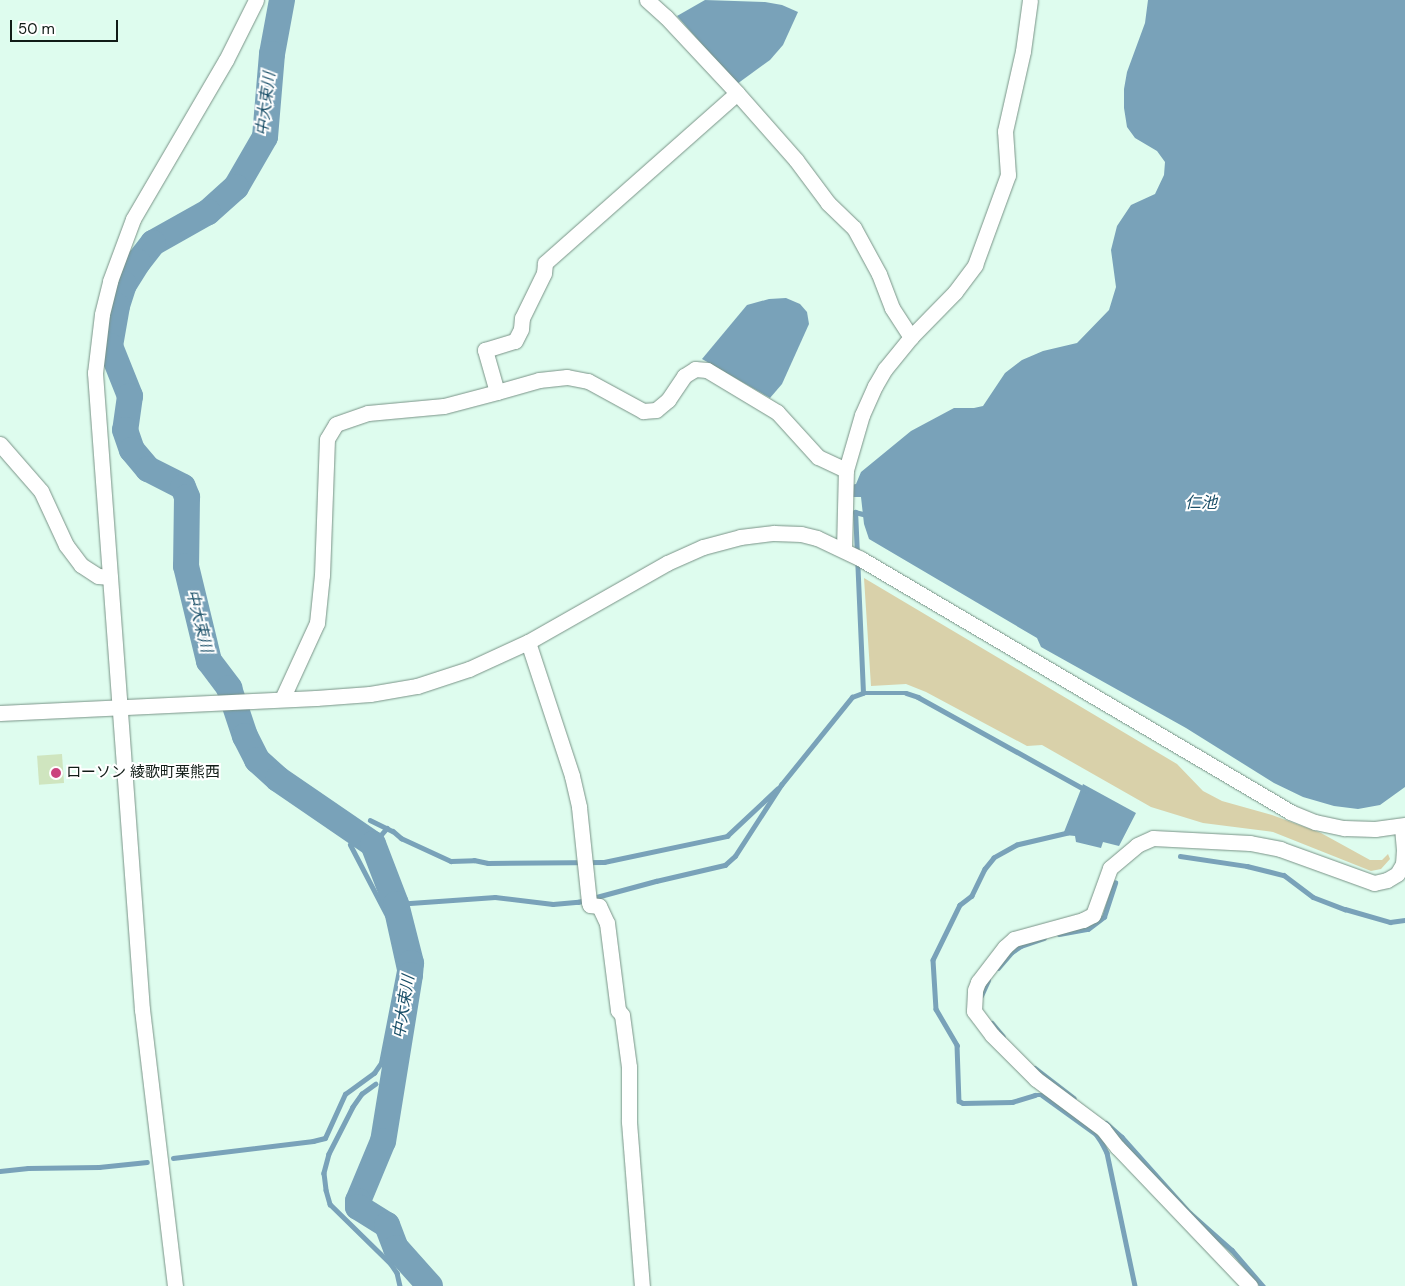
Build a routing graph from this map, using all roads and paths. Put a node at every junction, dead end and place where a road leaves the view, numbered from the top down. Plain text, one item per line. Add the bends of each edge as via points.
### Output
1 (256, 0) edge
2 (647, 0) edge
3 (1030, 0) edge
4 (738, 93) junction
5 (911, 337) junction
6 (497, 392) junction
7 (0, 444) edge
8 (846, 470) junction
9 (852, 554) junction
10 (110, 577) junction
11 (528, 642) junction
12 (282, 699) junction
13 (119, 707) junction
14 (0, 713) edge
15 (1403, 825) edge
16 (175, 1286) edge
17 (642, 1286) edge
18 (1250, 1286) edge

1 - 10 street via 226,60 133,219 110,281 102,314 96,373
2 - 4 street
3 - 5 street via 1023,51 1005,131 1008,175 1004,188 975,265 955,292
4 - 5 street via 828,203 854,228 879,274 892,308
4 - 6 street via 544,263 544,273 514,341 485,350
5 - 8 street via 875,386 862,415
6 - 8 street via 566,376 588,381 643,410 656,410 668,400 684,376 695,369 708,370 777,412 818,457
6 - 12 street via 444,406 368,413 336,424 327,439 317,622
7 - 10 street via 41,492 80,565 98,576
8 - 9 street
9 - 11 street via 801,534 740,537 704,547 667,563
9 - 15 street via 1290,812 1344,828 1375,829
10 - 13 street
11 - 12 street via 469,669 417,686 370,694
11 - 17 street via 572,776 590,905 599,906 607,923 629,1067 629,1122
12 - 13 street
13 - 14 street
13 - 16 street via 142,1010
15 - 18 street via 1403,864 1397,874 1374,883 1272,847 1153,838 1137,845 1110,868 1093,914 1083,920 1014,939 975,990 974,1011 992,1036 1030,1074 1103,1129

